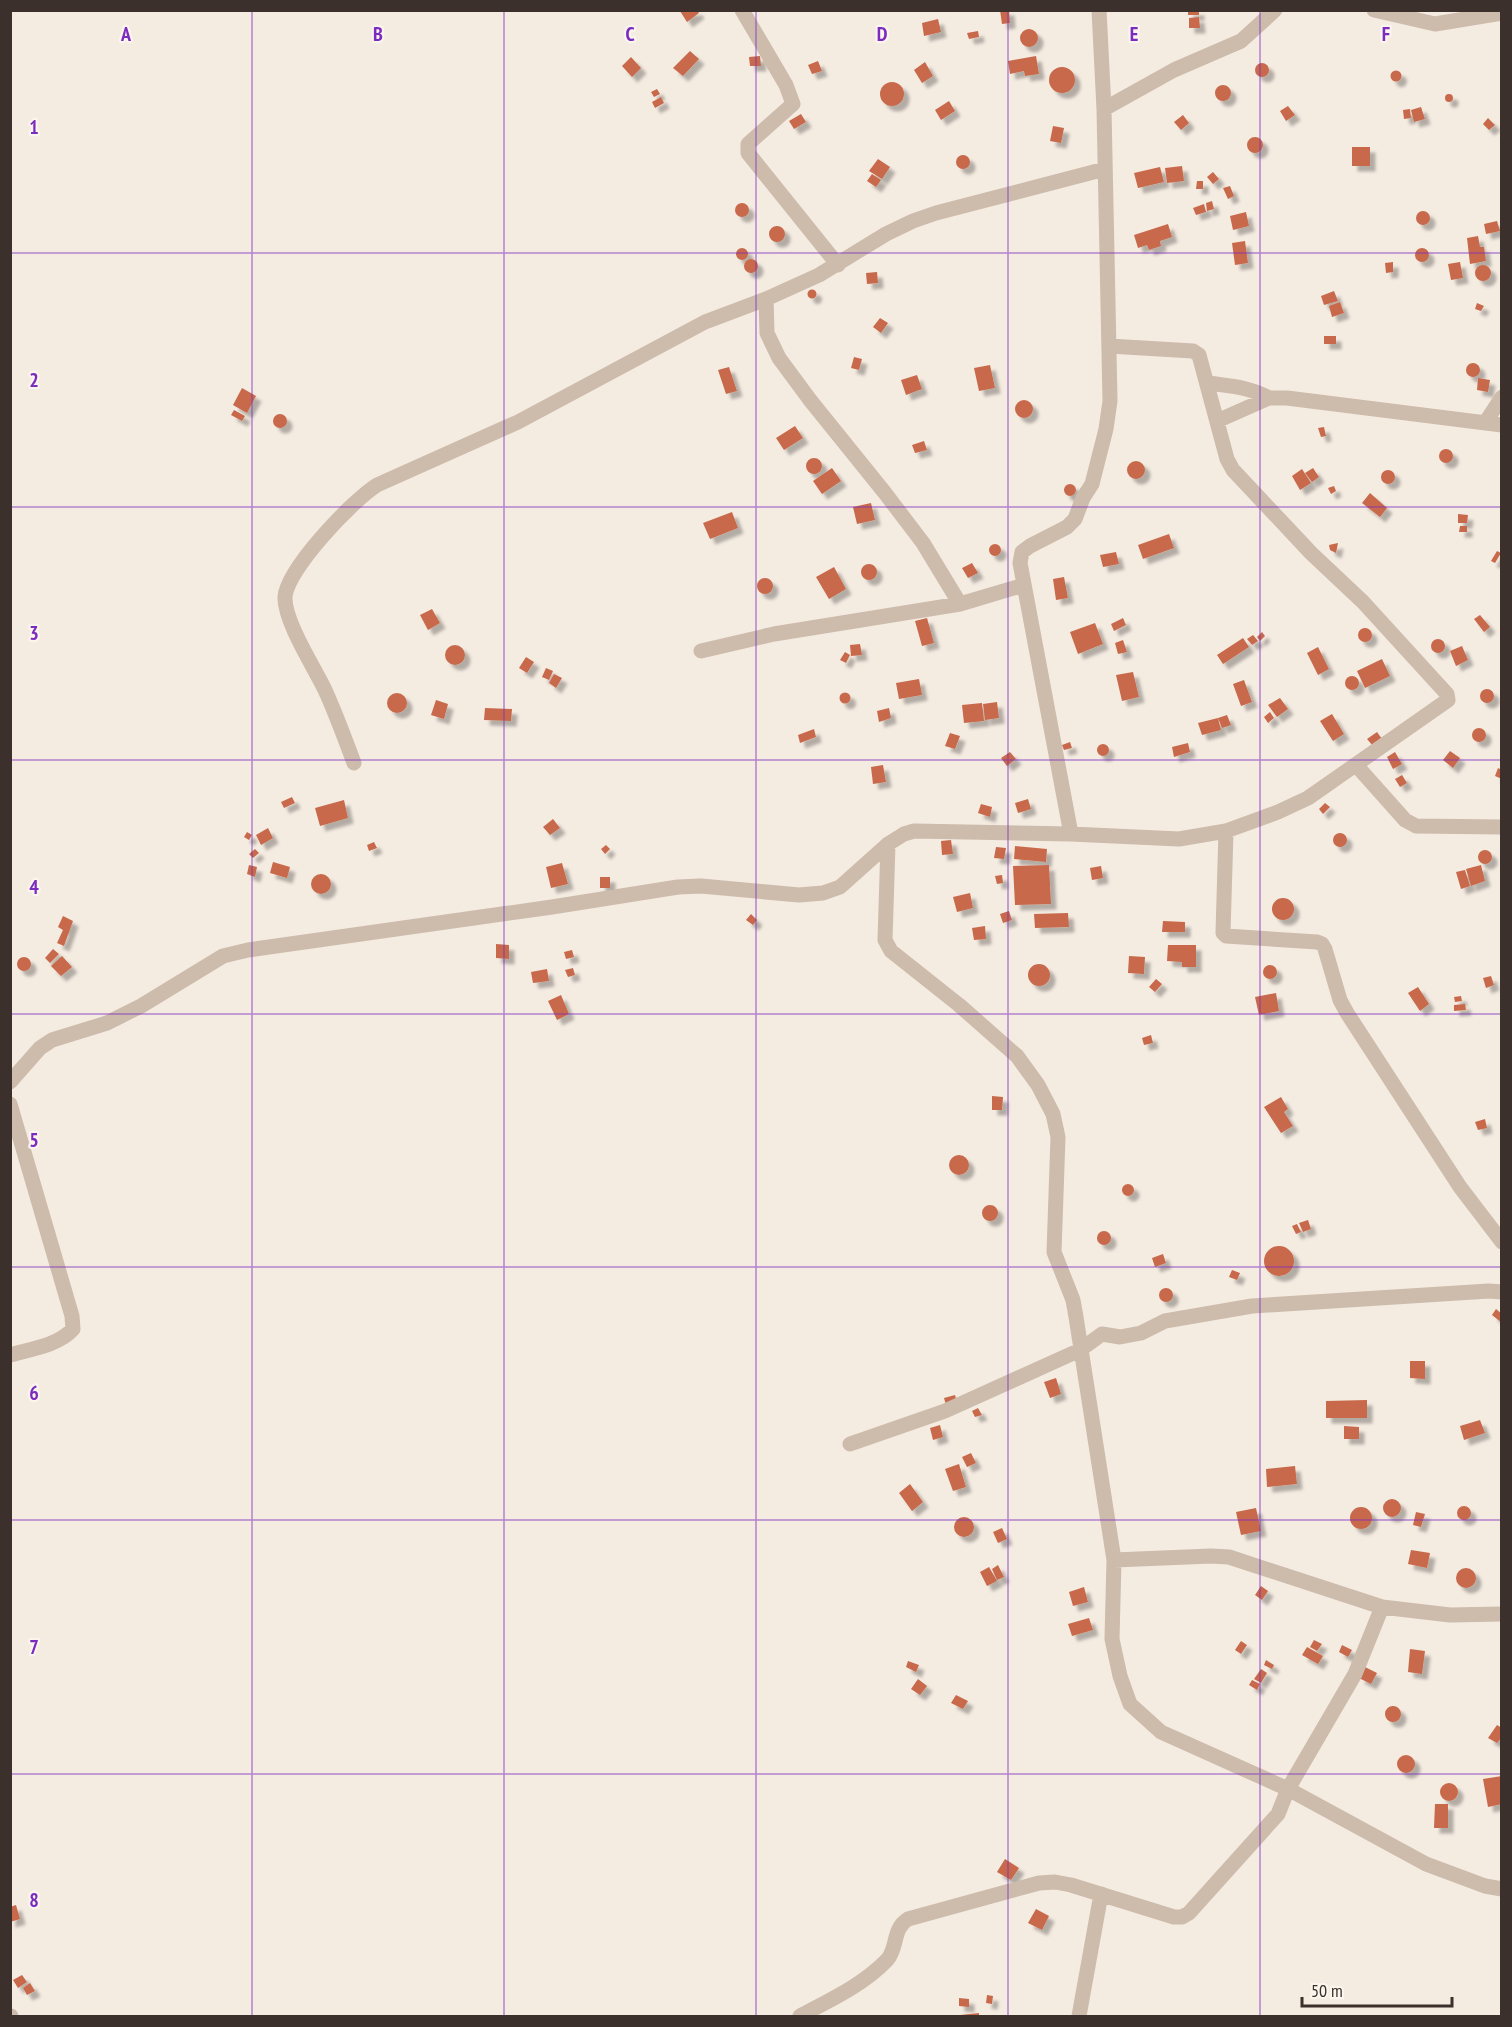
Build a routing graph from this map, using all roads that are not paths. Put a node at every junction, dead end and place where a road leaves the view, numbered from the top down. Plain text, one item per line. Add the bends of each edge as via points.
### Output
1 (742, 10) edge
2 (1099, 10) edge
3 (1275, 10) edge
4 (1374, 10) edge
5 (1502, 13) edge
6 (1104, 109) junction
7 (1105, 169) junction
8 (838, 265) junction
9 (766, 299) junction
10 (1109, 346) junction
11 (1208, 383) junction
12 (1502, 397) edge
13 (1269, 398) junction
14 (1217, 421) junction
15 (1485, 423) junction
16 (1502, 425) edge
17 (1024, 585) junction
18 (960, 604) junction
19 (701, 651) dead end
20 (354, 763) dead end
21 (1356, 765) junction
22 (1502, 827) edge
23 (1226, 831) junction
24 (1071, 834) junction
25 (888, 844) junction
26 (10, 1082) edge
27 (10, 1104) edge
28 (1502, 1242) edge
29 (1502, 1292) edge
30 (1073, 1300) junction
31 (1102, 1334) junction
32 (1080, 1350) junction
33 (10, 1355) edge
34 (850, 1444) dead end
35 (1114, 1560) junction
36 (1382, 1607) junction
37 (1502, 1614) edge
38 (1288, 1789) junction
39 (1502, 1889) edge
40 (1101, 1894) junction
41 (800, 2016) edge
42 (1078, 2016) edge

1 - 8 street via 793,104 748,144 748,153
2 - 6 street
3 - 6 street via 1241,41 1174,70
4 - 5 street via 1435,24
6 - 7 street
7 - 8 street via 921,218 886,234
7 - 10 street
8 - 9 street
9 - 18 street via 767,333 780,358 923,543
9 - 20 street via 705,322 547,408 377,485 322,536 287,586 285,600 288,615
10 - 11 street via 1192,351 1199,355
10 - 17 street via 1107,429 1092,484 1067,527 1023,552 1020,563
11 - 13 street via 1245,387
11 - 14 street
12 - 15 street
13 - 14 street
13 - 15 street
14 - 21 street via 1233,470 1363,602 1449,697
15 - 16 street
17 - 18 street
17 - 24 street
18 - 19 street via 774,634
21 - 22 street via 1405,820 1416,826
21 - 23 street via 1308,798
23 - 24 street via 1179,839
23 - 28 street via 1223,933 1322,944 1347,1013 1460,1187
24 - 25 street via 914,831
25 - 26 street via 840,887 823,893 678,887 224,956 107,1023 52,1040
25 - 30 street via 885,940 891,951 1017,1056 1053,1114 1058,1137 1054,1252
27 - 33 street via 73,1329 57,1341
29 - 31 street via 1252,1306 1165,1321 1141,1333 1119,1337
30 - 31 street via 1084,1324
30 - 32 street
31 - 32 street
32 - 34 street via 945,1411
32 - 35 street
35 - 36 street via 1229,1557
35 - 38 street via 1112,1639 1130,1704 1161,1732
36 - 37 street via 1450,1615
36 - 38 street via 1355,1674
38 - 39 street via 1426,1864
38 - 40 street via 1278,1814 1182,1917
40 - 41 street via 1055,1882 1039,1883 908,1919 901,1924 889,1957 863,1982
40 - 42 street

